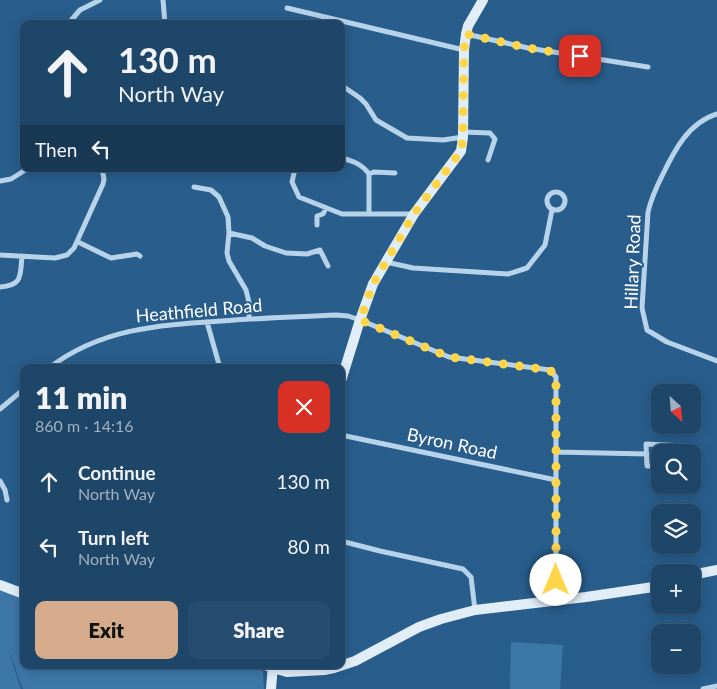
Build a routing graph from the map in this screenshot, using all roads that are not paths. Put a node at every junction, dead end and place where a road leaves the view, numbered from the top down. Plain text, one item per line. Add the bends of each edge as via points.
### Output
1 (100, 0) edge
2 (163, 0) edge
3 (483, 0) edge
4 (287, 8) dead end
5 (71, 20) edge
6 (165, 20) edge
7 (338, 20) edge
8 (345, 22) edge
9 (466, 34) junction
10 (464, 50) junction
11 (648, 67) dead end
12 (345, 88) edge
13 (717, 114) edge
14 (463, 134) junction
15 (345, 159) edge
16 (488, 160) dead end
17 (22, 172) edge
18 (103, 172) edge
19 (294, 172) edge
20 (395, 173) dead end
21 (369, 174) junction
22 (0, 181) edge
23 (194, 188) dead end
24 (326, 208) junction
25 (552, 210) dead end
26 (368, 214) junction
27 (414, 214) junction
28 (317, 225) dead end
29 (229, 233) junction
30 (78, 242) junction
31 (0, 255) edge
32 (22, 256) junction
33 (140, 256) dead end
34 (386, 262) junction
35 (328, 266) dead end
36 (0, 287) edge
37 (249, 319) junction
38 (360, 320) junction
39 (208, 322) junction
40 (717, 361) edge
41 (54, 364) edge
42 (219, 364) edge
43 (345, 368) edge
44 (20, 391) edge
45 (0, 408) edge
46 (345, 437) edge
47 (651, 444) edge
48 (556, 452) junction
49 (647, 454) junction
50 (651, 466) edge
51 (556, 480) junction
52 (0, 481) edge
53 (7, 500) dead end
54 (345, 542) edge
55 (717, 570) edge
56 (701, 573) edge
57 (0, 585) edge
58 (651, 587) edge
59 (20, 592) edge
60 (556, 600) junction
61 (475, 610) junction
62 (345, 664) edge
63 (270, 669) edge
64 (278, 669) edge
65 (326, 669) edge
66 (717, 686) edge
67 (271, 689) edge
68 (703, 689) edge

1 - 5 street via 80,10
2 - 6 street
3 - 9 street
4 - 7 street
8 - 10 street
9 - 10 street
9 - 11 street via 528,48
10 - 14 street
12 - 14 street via 366,104 376,120 407,138 443,140
13 - 40 street, Hillary Road via 695,126 682,140 651,199 642,308 647,330 667,342
14 - 16 street via 490,133 495,139
14 - 27 street via 461,151
15 - 21 street via 360,165
17 - 22 street
18 - 30 street via 103,184
19 - 24 street via 292,182 299,197
20 - 21 street
21 - 26 street
23 - 29 street via 211,190 219,197 228,217
24 - 26 street via 342,214
24 - 28 street via 317,216
25 - 34 street via 545,245 527,268 508,274 413,268
26 - 27 street
27 - 34 street
29 - 35 street via 252,238 286,253 307,254 320,250
29 - 37 street via 227,253 246,290
30 - 32 street via 71,252 60,258
30 - 33 street via 111,258
31 - 32 street
32 - 36 street via 18,280 13,285
34 - 38 street via 373,284
37 - 38 street, Heathfield Road via 336,315
37 - 39 street, Heathfield Road
38 - 43 street
38 - 48 street, Heathfield Road via 449,357 550,370 556,377
39 - 41 street, Heathfield Road via 152,326 117,334 81,347
39 - 42 street
44 - 45 street
46 - 51 street, Byron Road
47 - 49 street via 646,444
48 - 49 street
48 - 51 street, Heathfield Road
49 - 50 street via 647,466
51 - 60 street, Heathfield Road
52 - 53 street
54 - 61 street via 463,569 471,577
55 - 56 street
57 - 59 street
58 - 60 street
60 - 61 street
61 - 62 street via 419,627
63 - 67 street
64 - 65 street via 296,672
66 - 68 street

